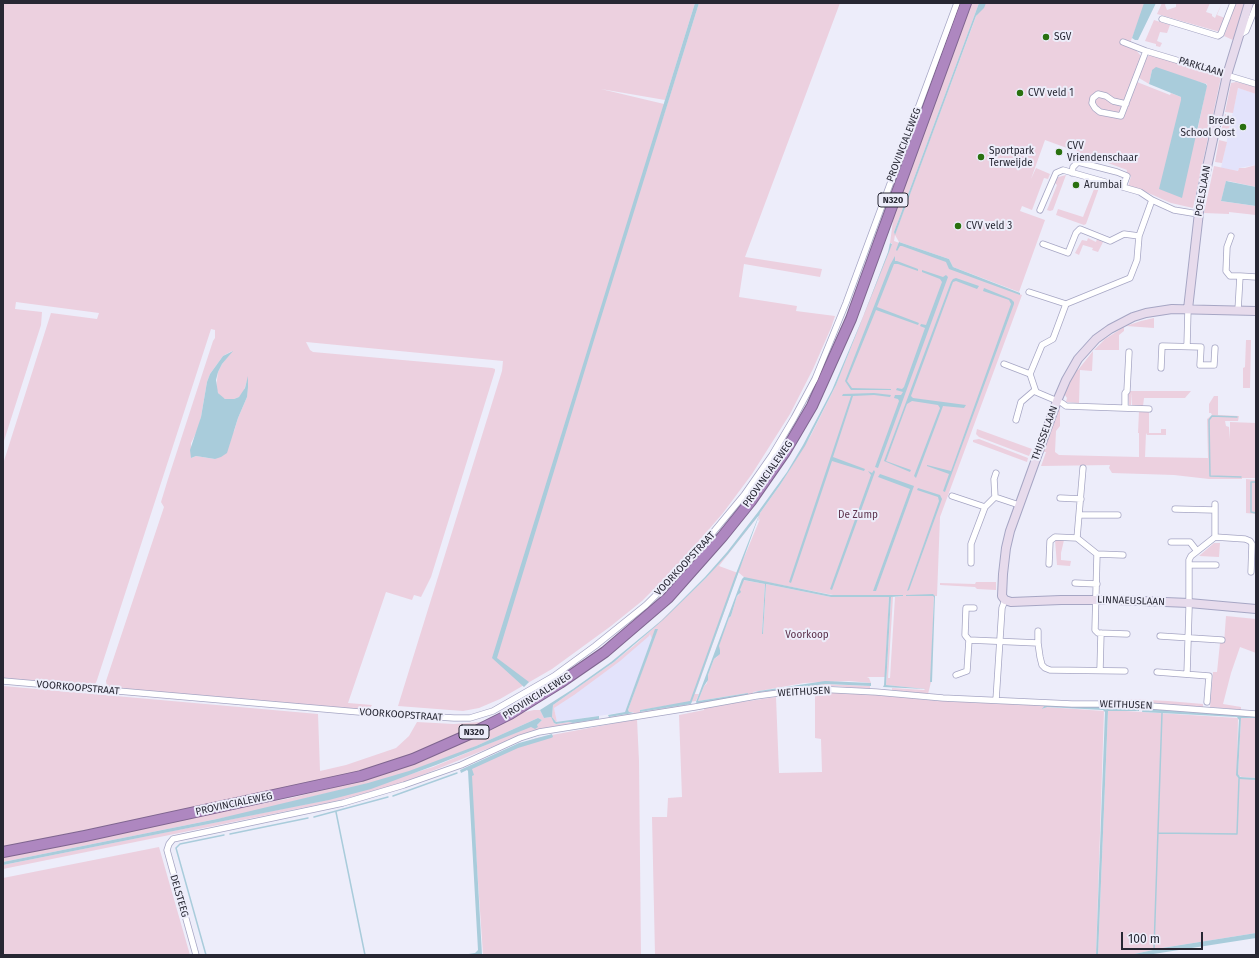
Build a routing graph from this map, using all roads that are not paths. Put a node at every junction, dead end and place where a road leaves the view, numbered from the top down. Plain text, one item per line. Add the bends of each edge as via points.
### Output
1 (957, 3) edge
2 (966, 3) edge
3 (1233, 3) edge
4 (1249, 3) edge
5 (1256, 6) edge
6 (1162, 19) dead end
7 (1239, 35) junction
8 (1123, 42) dead end
9 (1146, 51) junction
10 (1227, 75) junction
11 (1256, 84) edge
12 (1126, 104) junction
13 (1072, 173) junction
14 (1123, 187) junction
15 (1152, 200) junction
16 (1040, 210) dead end
17 (1198, 214) junction
18 (1139, 236) junction
19 (1231, 236) dead end
20 (1043, 244) dead end
21 (1240, 276) junction
22 (1256, 277) edge
23 (1029, 292) dead end
24 (1066, 304) junction
25 (1188, 309) junction
26 (1238, 310) junction
27 (1256, 310) edge
28 (1187, 346) junction
29 (1215, 348) dead end
30 (1129, 352) dead end
31 (1004, 364) dead end
32 (1161, 368) dead end
33 (1030, 374) junction
34 (1035, 390) junction
35 (805, 397) joint
36 (1057, 401) junction
37 (1125, 408) junction
38 (1149, 409) dead end
39 (1016, 420) dead end
40 (1083, 468) dead end
41 (996, 473) dead end
42 (952, 496) dead end
43 (994, 498) junction
44 (1060, 498) dead end
45 (1081, 499) junction
46 (1215, 504) dead end
47 (1020, 505) junction
48 (984, 507) junction
49 (1175, 509) dead end
50 (1214, 510) junction
51 (1080, 515) junction
52 (1118, 515) dead end
53 (1215, 537) junction
54 (1078, 538) junction
55 (1172, 542) dead end
56 (1197, 551) junction
57 (1097, 554) junction
58 (1123, 554) dead end
59 (971, 563) dead end
60 (1049, 564) dead end
61 (1216, 564) dead end
62 (1189, 565) junction
63 (1251, 572) dead end
64 (1075, 583) dead end
65 (1097, 584) junction
66 (1005, 600) junction
67 (1096, 600) junction
68 (1190, 603) junction
69 (974, 608) dead end
70 (1256, 609) edge
71 (1038, 631) dead end
72 (1101, 633) junction
73 (1127, 634) dead end
74 (1160, 636) dead end
75 (1188, 638) junction
76 (969, 640) junction
77 (1222, 640) dead end
78 (1000, 641) junction
79 (1038, 643) junction
80 (1100, 670) junction
81 (1125, 671) dead end
82 (1157, 672) dead end
83 (956, 674) dead end
84 (1187, 674) junction
85 (3, 681) edge
86 (996, 700) junction
87 (1207, 702) dead end
88 (1256, 714) edge
89 (173, 839) joint
90 (3, 852) edge
91 (196, 955) edge

1 - 35 street, PROVINCIALEWEG via 846,303
2 - 90 highway, PROVINCIALEWEG / N320 via 851,320 816,396 785,452 751,501 668,598 605,652 560,684 472,734 413,759 361,776
3 - 6 street via 1219,36
4 - 7 street, POELSLAAN
5 - 7 street via 1246,31
7 - 10 street, POELSLAAN
8 - 9 street, PARKLAAN
9 - 10 street, PARKLAAN
9 - 12 street
10 - 11 street, PARKLAAN
10 - 17 street, POELSLAAN
12 - 12 street via 1121,116 1100,112 1092,103 1098,94
13 - 14 street
13 - 14 street via 1078,162 1117,172 1127,176
13 - 16 street via 1063,170 1056,173
14 - 15 street via 1140,192
15 - 17 street via 1179,211
15 - 18 street
17 - 25 street, POELSLAAN
18 - 20 street via 1124,234 1110,241 1080,229 1068,253
18 - 24 street via 1137,260 1130,278
19 - 21 street via 1226,250 1226,271 1230,276
21 - 22 street
21 - 26 street
23 - 24 street
24 - 33 street via 1053,339 1042,344
25 - 26 street, THIJSSELAAN
25 - 28 street
25 - 36 street, THIJSSELAAN via 1146,313 1110,329 1078,359
26 - 27 street, THIJSSELAAN
28 - 29 street via 1201,347 1200,365 1214,365
28 - 32 street via 1162,346
30 - 37 street
31 - 33 street
33 - 34 street
34 - 36 street
34 - 39 street via 1021,402
35 - 85 street, VOORKOOPSTRAAT via 772,454 744,495 686,565 646,605 595,646 554,676 494,711 470,718 454,718
36 - 37 street via 1066,406
36 - 47 street, THIJSSELAAN
37 - 38 street
40 - 45 street
41 - 43 street
42 - 48 street
43 - 47 street
43 - 48 street
44 - 45 street
45 - 51 street
46 - 50 street
47 - 66 street, THIJSSELAAN via 1006,548 1002,596
48 - 59 street via 971,544
49 - 50 street
50 - 53 street
51 - 52 street
51 - 54 street
53 - 56 street
53 - 63 street via 1243,538 1250,541
54 - 57 street
54 - 60 street via 1055,537 1050,541
55 - 56 street via 1190,542
56 - 62 street via 1191,556
57 - 58 street
57 - 65 street
61 - 62 street
62 - 68 street
64 - 65 street
65 - 67 street
66 - 67 street, LINNAEUSLAAN
66 - 78 street, THIJSSELAAN via 1002,608
67 - 68 street, LINNAEUSLAAN
67 - 72 street via 1095,630
68 - 70 street, LINNAEUSLAAN
68 - 75 street
69 - 76 street via 966,608 965,635
71 - 79 street
72 - 73 street
72 - 80 street
74 - 75 street
75 - 77 street
75 - 84 street
76 - 78 street
76 - 83 street via 968,673
78 - 79 street
78 - 86 street, THIJSSELAAN
79 - 80 street via 1042,665 1045,668
80 - 81 street
82 - 84 street
84 - 87 street via 1209,676
86 - 88 street, WEITHUSEN via 1124,704
86 - 89 street, WEITHUSEN via 816,689 756,696 539,732 461,765 343,803
89 - 91 street, DELSTEEG via 166,850

